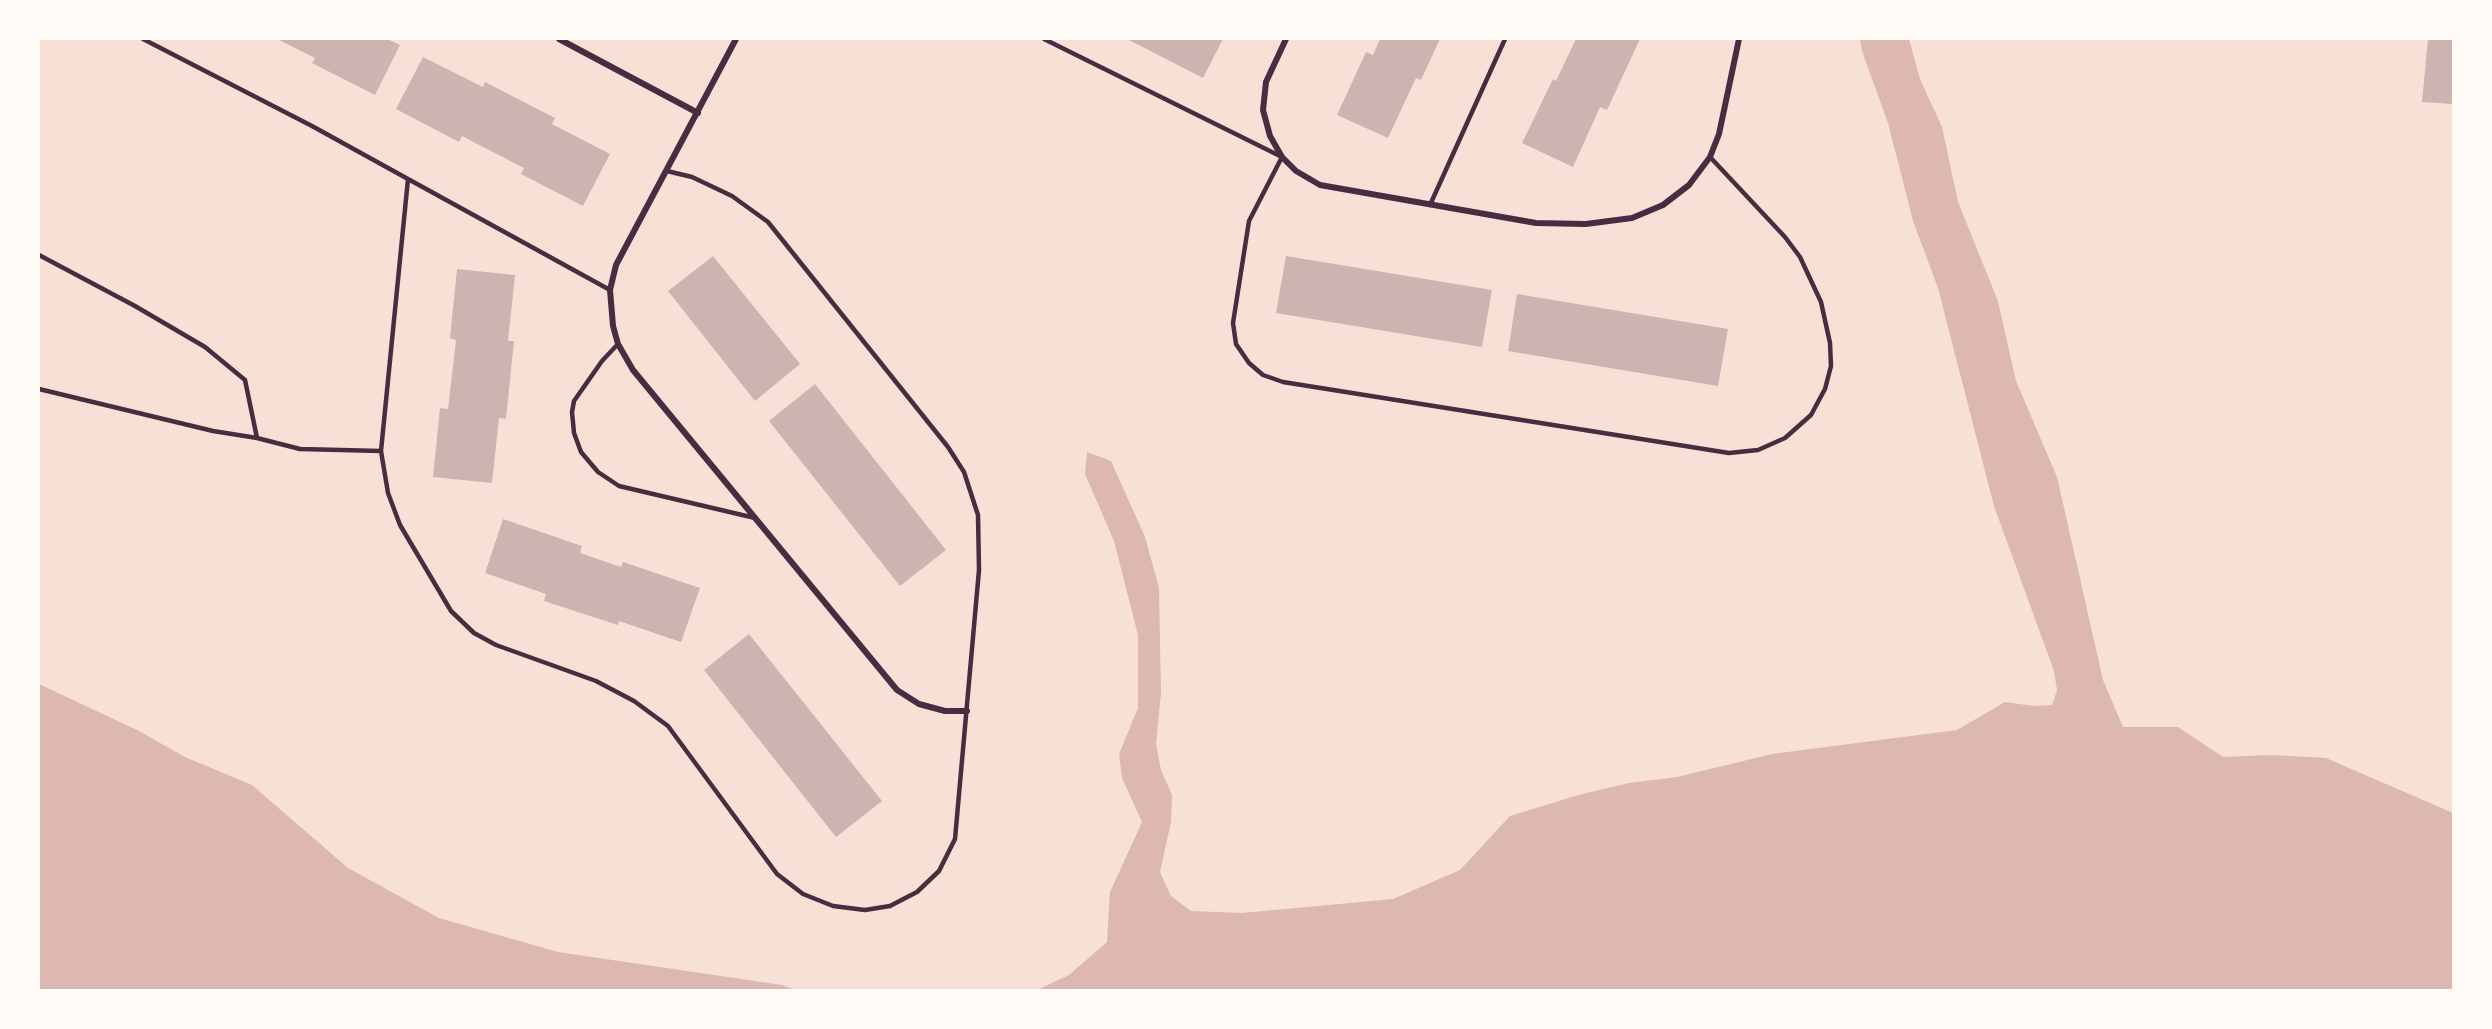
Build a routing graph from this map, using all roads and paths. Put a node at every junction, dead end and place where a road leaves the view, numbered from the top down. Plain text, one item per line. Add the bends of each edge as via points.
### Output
1 (143, 39) edge
2 (559, 39) edge
3 (736, 39) edge
4 (1044, 39) edge
5 (1286, 39) edge
6 (1505, 39) edge
7 (1738, 39) edge
8 (698, 113) junction
9 (1282, 157) junction
10 (1710, 157) junction
11 (667, 171) junction
12 (408, 179) junction
13 (1430, 205) junction
14 (39, 255) edge
15 (610, 290) junction
16 (618, 344) junction
17 (39, 389) edge
18 (257, 438) junction
19 (381, 451) junction
20 (755, 518) junction
21 (967, 711) junction

1 - 12 lane
2 - 8 street
3 - 8 street
4 - 9 lane
5 - 9 street via 1266,82 1263,110 1270,136
6 - 13 lane
7 - 10 street via 1719,134
8 - 11 street
9 - 10 lane via 1249,220 1233,323 1236,344 1263,375 1283,382 1729,453 1758,450 1785,438 1811,415 1825,389 1830,343 1821,302 1800,257
9 - 13 street via 1320,185
10 - 13 street via 1689,185 1663,205 1632,218 1586,224 1536,223
11 - 15 street via 616,265
11 - 21 lane via 692,177 732,195 768,222 964,472 978,515 979,570
12 - 15 lane
12 - 19 lane
14 - 18 lane via 205,347 245,380
15 - 16 street
16 - 20 street via 633,370
16 - 20 lane via 574,401 574,432 581,452 598,472 619,486
17 - 18 lane
18 - 19 lane via 300,449
19 - 21 lane via 388,493 400,525 451,611 488,641 596,681 634,701 668,726 777,874 803,894 832,906 865,910 890,906 916,892 939,871 955,839
20 - 21 street via 897,690 919,705

